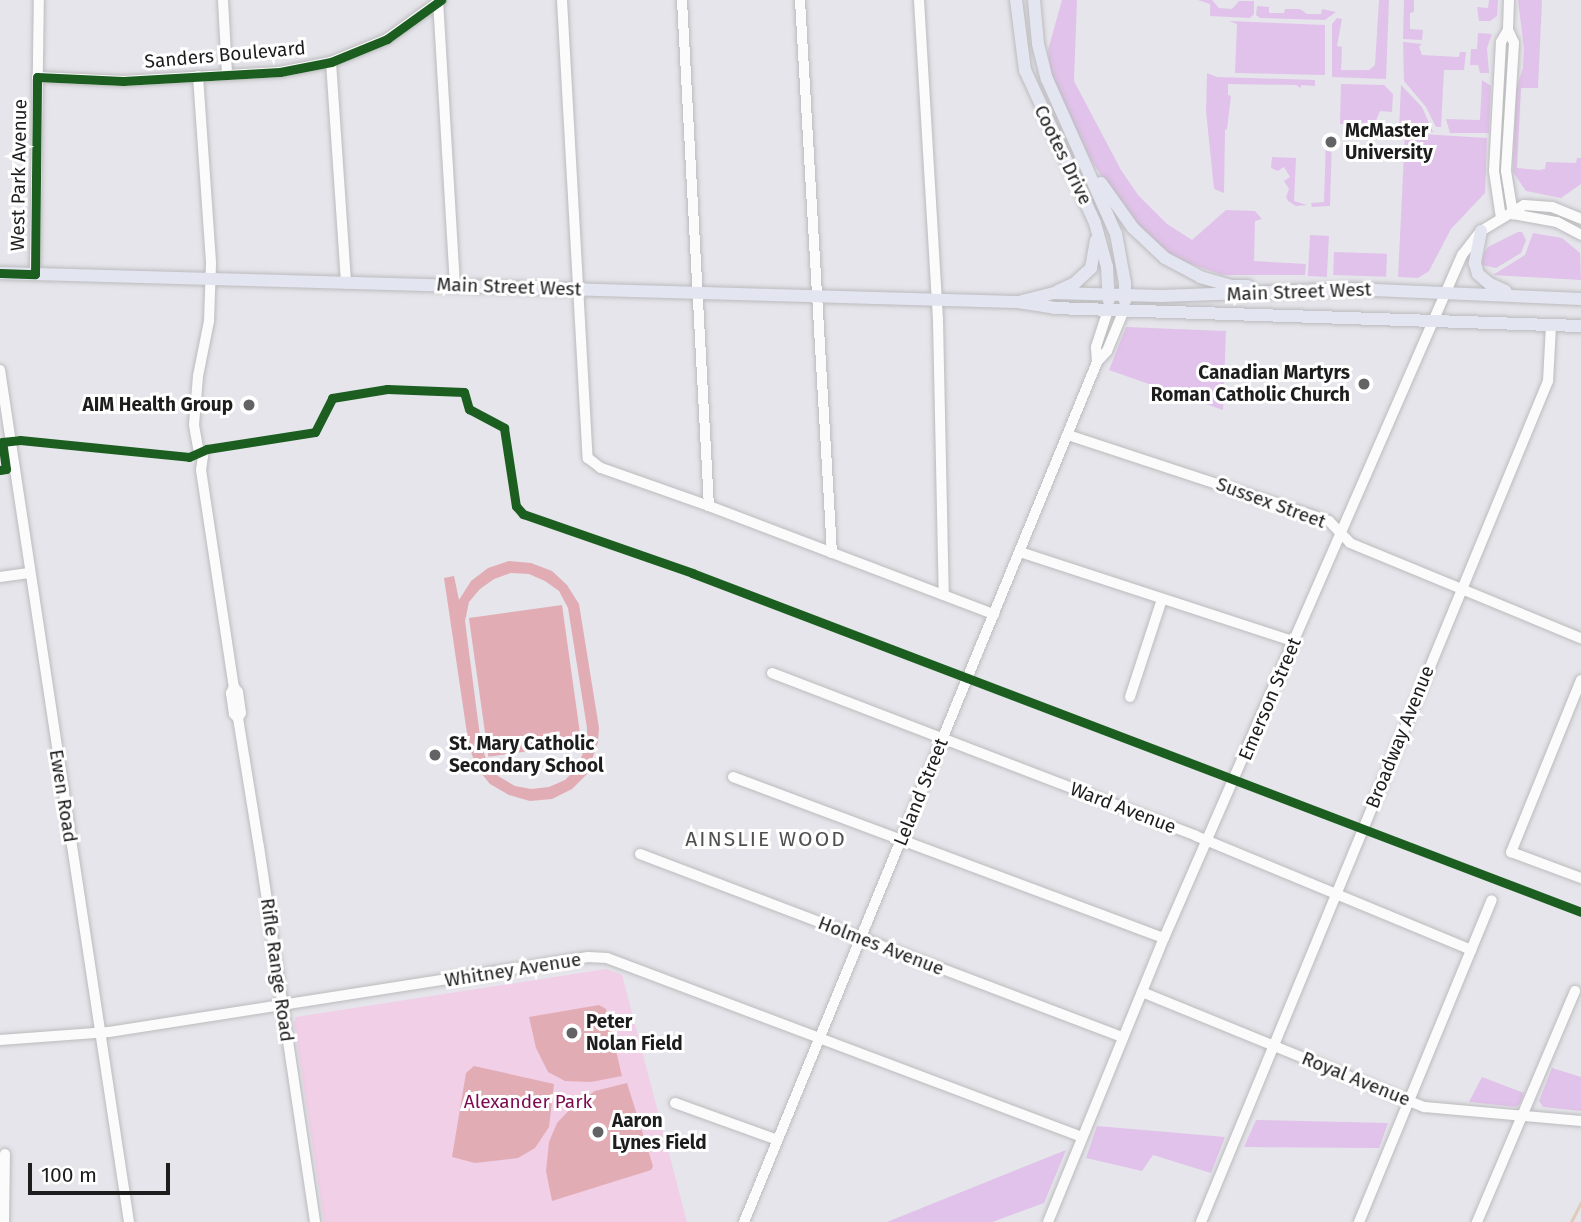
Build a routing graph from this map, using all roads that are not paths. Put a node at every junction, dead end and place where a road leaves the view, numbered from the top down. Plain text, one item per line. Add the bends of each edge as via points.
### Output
1 (39, 0) edge
2 (223, 0) edge
3 (562, 0) edge
4 (682, 0) edge
5 (800, 0) edge
6 (919, 0) edge
7 (1016, 0) edge
8 (1034, 0) edge
9 (1509, 0) edge
10 (439, 1) edge
11 (1508, 30) junction
12 (331, 62) junction
13 (228, 74) junction
14 (198, 76) junction
15 (37, 78) junction
16 (1079, 151) junction
17 (1513, 214) junction
18 (1502, 218) junction
19 (1581, 219) edge
20 (1095, 223) junction
21 (1481, 231) junction
22 (1581, 235) edge
23 (0, 273) edge
24 (35, 274) junction
25 (210, 279) junction
26 (346, 283) junction
27 (455, 285) junction
28 (578, 289) junction
29 (1335, 289) junction
30 (697, 292) junction
31 (1444, 292) junction
32 (1054, 293) junction
33 (817, 295) junction
34 (1109, 295) junction
35 (1125, 295) junction
36 (1516, 296) junction
37 (937, 299) junction
38 (1581, 299) edge
39 (1018, 302) junction
40 (1108, 310) junction
41 (1124, 310) junction
42 (1432, 321) junction
43 (1551, 326) junction
44 (1581, 326) edge
45 (1097, 362) junction
46 (0, 370) edge
47 (1068, 435) junction
48 (709, 506) junction
49 (1342, 534) junction
50 (1020, 552) junction
51 (832, 553) junction
52 (29, 573) junction
53 (0, 578) edge
54 (1461, 589) junction
55 (944, 595) junction
56 (1162, 599) junction
57 (994, 614) junction
58 (1581, 638) edge
59 (1295, 642) junction
60 (772, 673) dead end
61 (1581, 680) edge
62 (1130, 697) dead end
63 (943, 739) junction
64 (733, 776) dead end
65 (902, 839) junction
66 (1207, 841) junction
67 (640, 854) dead end
68 (1581, 878) edge
69 (1335, 895) junction
70 (1492, 900) dead end
71 (861, 938) junction
72 (1164, 938) junction
73 (1471, 950) junction
74 (1142, 992) junction
75 (1575, 992) dead end
76 (282, 1006) junction
77 (100, 1033) junction
78 (820, 1037) junction
79 (1122, 1037) junction
80 (0, 1040) edge
81 (1274, 1046) junction
82 (1409, 1102) junction
83 (675, 1103) dead end
84 (1522, 1116) junction
85 (1581, 1121) edge
86 (1082, 1137) junction
87 (778, 1140) junction
88 (5, 1154) dead end
89 (4, 1222) edge
90 (129, 1222) edge
91 (315, 1222) edge
92 (744, 1222) edge
93 (1048, 1222) edge
94 (1201, 1222) edge
95 (1359, 1222) edge
96 (1477, 1222) edge

1 - 15 street, West Park Avenue
2 - 13 street
3 - 28 street
4 - 30 street
5 - 33 street
6 - 37 street
7 - 20 main road, Cootes Drive via 1025,70
8 - 16 main road, Cootes Drive via 1046,79
9 - 11 street
10 - 12 street, Sanders Boulevard via 387,39
10 - 27 street
11 - 17 street via 1514,43 1506,171
11 - 18 street via 1501,42 1494,171
12 - 13 street, Sanders Boulevard via 280,72
12 - 26 street
13 - 14 street, Sanders Boulevard
14 - 15 street, Sanders Boulevard via 123,81
14 - 25 street, Rifle Range Road
15 - 24 street, West Park Avenue
16 - 29 main road via 1133,228 1185,271 1232,286
16 - 35 main road, Cootes Drive via 1116,234
17 - 18 street
17 - 19 street via 1524,205 1545,206
17 - 22 street via 1557,222
18 - 21 street
20 - 32 main road via 1096,253 1091,268 1076,283
20 - 34 main road, Cootes Drive
21 - 31 street, Emerson Street via 1466,247
21 - 36 main road via 1475,263 1478,274
23 - 24 main road, Main Street West
24 - 25 main road, Main Street West
25 - 26 main road, Main Street West
25 - 76 street, Rifle Range Road via 209,321 195,401 199,452
26 - 27 main road, Main Street West
27 - 28 main road, Main Street West
28 - 30 main road, Main Street West
28 - 48 street via 586,450 593,466
29 - 31 main road, Main Street West
29 - 35 main road, Main Street West
30 - 33 main road, Main Street West
30 - 48 street
31 - 36 main road, Main Street West
31 - 42 street, Emerson Street
32 - 34 main road, Main Street West
32 - 39 main road, Main Street West
33 - 37 main road, Main Street West
33 - 51 street
34 - 35 main road, Main Street West
34 - 40 main road, Cootes Drive
35 - 41 main road, Cootes Drive
36 - 38 main road, Main Street West
37 - 39 main road, Main Street West
37 - 55 street
39 - 40 main road, Main Street West
40 - 41 main road, Main Street West
40 - 45 street, Leland Street via 1096,347
41 - 42 main road, Main Street West
41 - 45 street, Leland Street via 1107,351
42 - 43 main road, Main Street West
42 - 49 street, Emerson Street
43 - 44 main road, Main Street West
43 - 54 street, Broadway Avenue via 1548,381
45 - 47 street, Leland Street
46 - 52 street, Ewen Road
47 - 49 street, Sussex Street via 1329,521
47 - 50 street, Leland Street
48 - 51 street
49 - 54 street, Sussex Street via 1350,542
49 - 59 street, Emerson Street
50 - 56 street
50 - 57 street, Leland Street
51 - 55 street
52 - 53 street
52 - 77 street, Ewen Road
54 - 58 street, Sussex Street
54 - 69 street, Broadway Avenue
55 - 57 street
56 - 59 street
56 - 62 street
57 - 63 street, Leland Street
59 - 66 street, Emerson Street
60 - 63 street, Ward Avenue
61 - 68 street via 1511,852
63 - 65 street, Leland Street
63 - 66 street, Ward Avenue
64 - 65 street
65 - 71 street, Leland Street
65 - 72 street
66 - 69 street, Ward Avenue
66 - 72 street, Emerson Street
67 - 71 street, Holmes Avenue
69 - 73 street, Ward Avenue
69 - 81 street, Broadway Avenue
70 - 73 street
71 - 78 street, Leland Street
71 - 79 street, Holmes Avenue
72 - 74 street, Emerson Street
73 - 82 street
74 - 79 street, Emerson Street
74 - 81 street, Royal Avenue
75 - 84 street
76 - 77 street, Whitney Avenue
76 - 78 street, Whitney Avenue via 588,957 607,958
76 - 91 street, Rifle Range Road
77 - 80 street, Whitney Avenue
77 - 90 street, Ewen Road
78 - 86 street, Whitney Avenue
78 - 87 street, Leland Street
79 - 86 street, Emerson Street
81 - 82 street, Royal Avenue
81 - 94 street, Broadway Avenue
82 - 84 street, Royal Avenue
82 - 95 street
83 - 87 street
84 - 85 street, Royal Avenue
84 - 96 street
86 - 93 street, Emerson Street
87 - 92 street, Leland Street
88 - 89 street

